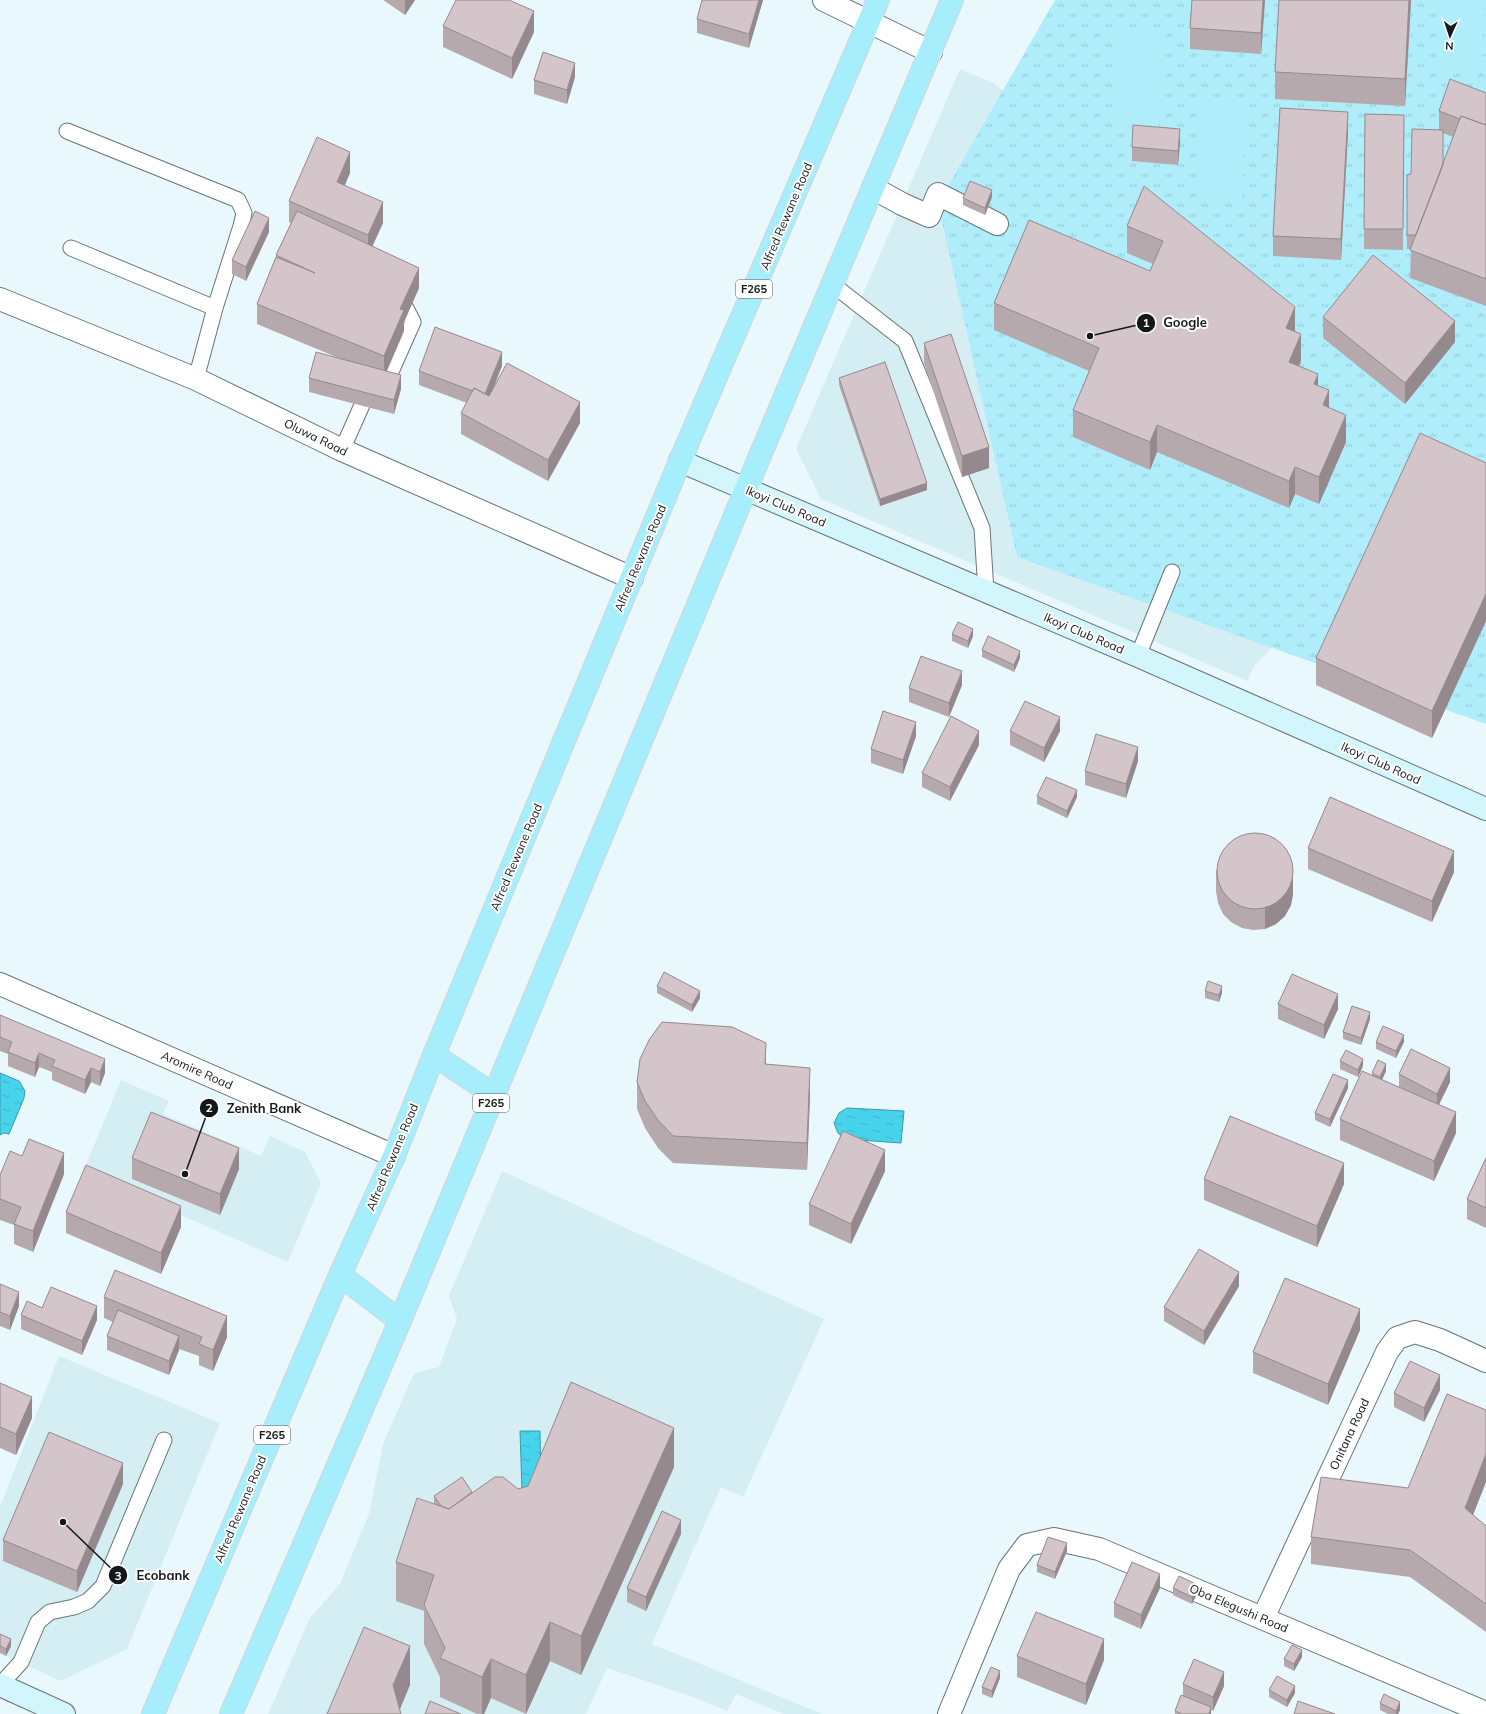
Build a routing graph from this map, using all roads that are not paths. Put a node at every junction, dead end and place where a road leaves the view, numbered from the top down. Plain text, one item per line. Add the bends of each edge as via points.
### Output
1 (824, 0) edge
2 (878, 0) edge
3 (952, 0) edge
4 (869, 21) junction
5 (930, 52) junction
6 (67, 131) dead end
7 (872, 188) junction
8 (997, 224) dead end
9 (71, 248) dead end
10 (832, 284) junction
11 (384, 288) edge
12 (0, 299) edge
13 (216, 308) junction
14 (196, 379) junction
15 (342, 450) junction
16 (680, 461) junction
17 (746, 489) junction
18 (1172, 572) dead end
19 (632, 578) junction
20 (986, 592) junction
21 (1138, 656) junction
22 (1486, 809) edge
23 (0, 984) edge
24 (434, 1055) junction
25 (494, 1095) junction
26 (394, 1156) junction
27 (340, 1275) junction
28 (400, 1320) junction
29 (1486, 1361) edge
30 (164, 1440) dead end
31 (1263, 1618) junction
32 (0, 1685) edge
33 (1486, 1713) edge
34 (64, 1714) edge
35 (153, 1714) edge
36 (231, 1714) edge
37 (950, 1714) edge

1 - 4 street
2 - 4 main road, Alfred Rewane Road / F265
3 - 5 main road, F265
4 - 5 street
4 - 16 main road, Alfred Rewane Road / F265
5 - 7 main road, F265
6 - 13 lane via 238,200 244,213
7 - 8 street via 929,216 938,194
7 - 10 main road, F265
9 - 13 lane
10 - 17 main road, F265
10 - 20 lane via 905,341 982,528
11 - 15 lane via 398,294 413,322 386,383 369,375
12 - 14 street, Oluwa Road
13 - 14 lane
14 - 15 street, Oluwa Road
15 - 19 street, Oluwa Road
16 - 17 main road, Ikoyi Club Road
16 - 19 main road, Alfred Rewane Road / F265
17 - 20 main road, Ikoyi Club Road
17 - 25 main road, F265
18 - 21 lane
19 - 24 main road, Alfred Rewane Road / F265
20 - 21 main road, Ikoyi Club Road
21 - 22 main road, Ikoyi Club Road
23 - 26 street, Aromire Road
24 - 25 main road
24 - 26 main road, Alfred Rewane Road / F265
25 - 28 main road, F265
26 - 27 main road, Alfred Rewane Road / F265
27 - 28 main road
27 - 35 main road, Alfred Rewane Road / F265
28 - 36 main road, F265
29 - 31 street, Onitana Road via 1440,1340 1415,1332 1397,1338 1386,1352
30 - 32 lane via 103,1586 88,1601 50,1612 38,1622 21,1662
31 - 33 street, Oba Elegushi Road
31 - 37 street, Oba Elegushi Road via 1099,1549 1054,1538 1027,1545 1009,1569
32 - 34 main road

